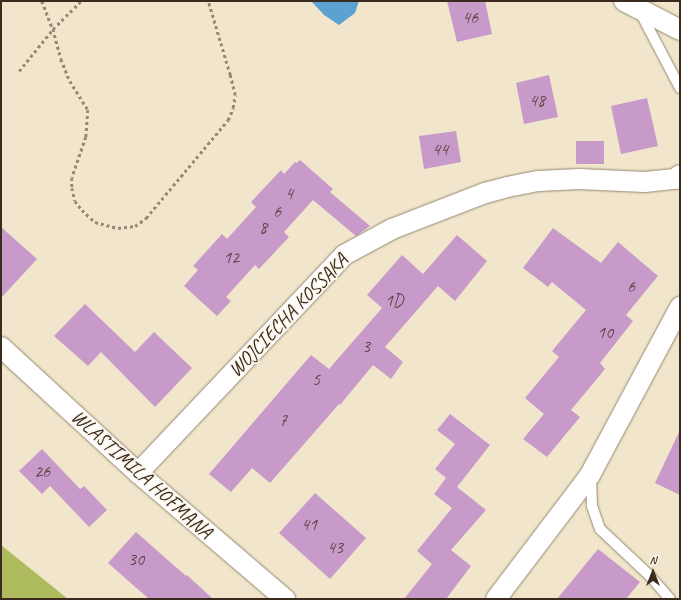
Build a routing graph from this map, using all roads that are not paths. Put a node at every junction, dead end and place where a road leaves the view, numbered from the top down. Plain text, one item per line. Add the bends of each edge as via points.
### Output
1 (631, 5) edge
2 (680, 30) edge
3 (680, 88) edge
4 (680, 175) edge
5 (680, 307) edge
6 (1, 347) edge
7 (138, 473) junction
8 (590, 475) junction
9 (285, 599) edge
10 (496, 599) edge
11 (670, 599) edge

1 - 2 street
1 - 3 lane
4 - 7 street, WOJCIECHA KOSSAKA via 675,179 645,182 579,179 538,181 507,187 392,229 344,255
5 - 8 street
6 - 7 street, WLASTIMILA HOFMANA
7 - 9 street, WLASTIMILA HOFMANA
8 - 10 street
8 - 11 lane via 592,506 600,529 650,576

